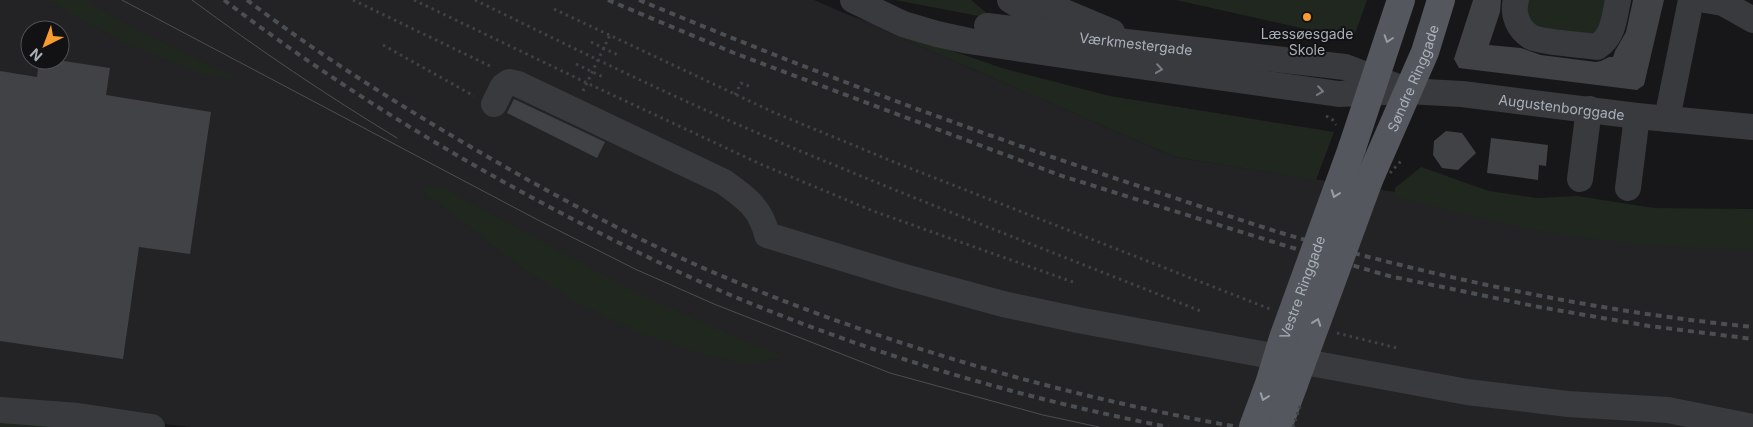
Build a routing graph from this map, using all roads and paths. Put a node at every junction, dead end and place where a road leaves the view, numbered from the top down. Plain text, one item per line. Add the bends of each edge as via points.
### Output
1 (353, 0) edge
2 (414, 0) edge
3 (475, 0) edge
4 (1010, 0) edge
5 (1036, 0) edge
6 (1401, 0) edge
7 (1441, 0) edge
8 (1516, 0) edge
9 (1618, 0) edge
10 (1690, 0) edge
11 (1705, 0) edge
12 (857, 2) edge
13 (554, 9) dead end
14 (1753, 20) edge
15 (610, 35) junction
16 (1069, 36) junction
17 (591, 42) dead end
18 (1138, 44) junction
19 (383, 45) dead end
20 (604, 48) junction
21 (620, 56) dead end
22 (598, 60) junction
23 (1110, 62) junction
24 (576, 64) dead end
25 (592, 72) junction
26 (605, 78) dead end
27 (587, 83) junction
28 (518, 84) junction
29 (1373, 86) junction
30 (751, 87) dead end
31 (1408, 91) junction
32 (735, 95) junction
33 (494, 104) joint
34 (1589, 109) junction
35 (574, 111) junction
36 (1637, 116) junction
37 (1667, 119) junction
38 (1753, 127) edge
39 (1380, 155) joint
40 (1580, 179) dead end
41 (1628, 188) dead end
42 (1073, 282) dead end
43 (1203, 312) dead end
44 (1279, 312) dead end
45 (1330, 331) dead end
46 (1397, 348) dead end
47 (0, 410) edge
48 (152, 427) edge
49 (1253, 427) edge
50 (1278, 427) edge
51 (1753, 427) edge

1 - 28 path via 496,69
2 - 27 path
3 - 22 path
4 - 16 street
5 - 18 street
6 -> 29 main road
7 - 31 main road, Søndre Ringgade via 1425,52
8 - 9 street via 1516,20 1533,38 1596,47 1610,35
10 - 37 street
11 - 14 street via 1723,3
12 - 16 street, Værkmestergade via 973,24
12 - 23 street, Værkmestergade via 903,24 937,34
13 - 15 path
15 - 20 path
15 - 32 path
16 - 18 street, Værkmestergade
16 - 23 street
17 - 20 path
18 - 29 street, Værkmestergade via 1345,67
19 - 33 path via 482,101
20 - 21 path
20 - 22 path
22 - 25 path
22 - 43 path via 773,140
23 -> 29 street, Værkmestergade via 1339,94
24 - 25 path
25 - 26 path
25 - 27 path
27 - 35 path
27 - 42 path via 758,163 864,207
28 - 33 street via 509,82 503,86
28 - 35 street
29 - 31 street, Værkmestergade
29 -> 49 main road, Vestre Ringgade, bridge
30 - 32 path via 741,82
31 - 34 street, Augustenborggade
31 - 39 main road, Søndre Ringgade
32 - 44 path via 894,162
34 - 36 street, Augustenborggade
34 - 40 street
35 - 51 street via 724,182 755,206 767,235 1002,304 1467,392 1568,404 1668,410
36 - 37 street, Augustenborggade
36 - 41 street
37 - 38 street, Augustenborggade
50 -> 39 main road, Vestre Ringgade, bridge
45 - 46 path
47 - 48 street via 78,416

